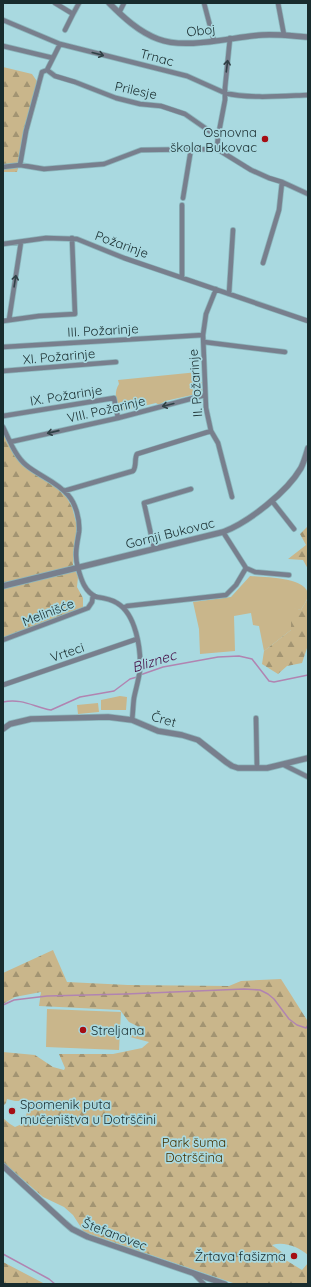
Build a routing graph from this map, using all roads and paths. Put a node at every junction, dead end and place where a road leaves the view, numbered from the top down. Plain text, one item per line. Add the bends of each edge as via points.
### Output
1 (55, 3) edge
2 (79, 3) edge
3 (109, 3) edge
4 (124, 3) edge
5 (204, 3) edge
6 (278, 3) edge
7 (119, 13) junction
8 (72, 14) junction
9 (3, 20) edge
10 (65, 30) dead end
11 (284, 35) junction
12 (230, 38) junction
13 (308, 38) edge
14 (214, 41) junction
15 (60, 44) junction
16 (3, 46) edge
17 (53, 58) junction
18 (46, 70) junction
19 (225, 93) junction
20 (308, 95) edge
21 (218, 137) junction
22 (217, 149) junction
23 (191, 150) junction
24 (20, 165) junction
25 (3, 167) edge
26 (282, 182) junction
27 (308, 194) edge
28 (183, 198) dead end
29 (182, 205) dead end
30 (232, 230) dead end
31 (72, 238) junction
32 (21, 242) junction
33 (3, 244) edge
34 (263, 263) dead end
35 (182, 277) junction
36 (216, 289) junction
37 (229, 294) junction
38 (9, 320) junction
39 (3, 321) edge
40 (308, 321) edge
41 (203, 335) junction
42 (204, 342) junction
43 (3, 347) edge
44 (285, 352) dead end
45 (116, 362) dead end
46 (3, 371) edge
47 (205, 395) junction
48 (3, 416) edge
49 (118, 418) junction
50 (3, 426) edge
51 (211, 431) junction
52 (10, 442) junction
53 (308, 448) edge
54 (191, 489) dead end
55 (64, 491) junction
56 (232, 497) dead end
57 (272, 501) junction
58 (294, 529) dead end
59 (223, 532) junction
60 (154, 548) junction
61 (78, 568) junction
62 (246, 568) junction
63 (289, 575) dead end
64 (3, 586) edge
65 (93, 595) junction
66 (124, 608) junction
67 (137, 638) junction
68 (3, 640) edge
69 (3, 686) edge
70 (256, 718) dead end
71 (132, 720) junction
72 (3, 728) edge
73 (308, 758) edge
74 (284, 765) junction
75 (257, 768) junction
76 (308, 777) edge
77 (3, 1166) edge
78 (193, 1273) junction
79 (204, 1284) edge
80 (226, 1284) edge

1 - 8 street
2 - 8 street
3 - 7 street, Oboj
4 - 7 street
5 - 14 street
6 - 11 street
7 - 14 street, Oboj via 159,40 180,44
8 - 10 street
9 - 15 street, Trnac
11 - 12 street, Oboj
11 - 13 street, Oboj
12 - 14 street, Oboj
19 -> 12 street
15 - 17 street
15 -> 19 street, Trnac via 187,76
16 - 17 street
17 - 18 street
18 - 21 street, Prilesje via 55,76 116,98 161,106 185,114
18 - 24 street via 42,72 37,89
19 - 20 street, Trnac
19 - 21 street
21 - 22 street
22 - 23 street
22 - 26 street via 251,170
23 - 24 street via 141,150 104,164 44,169
23 - 28 street
24 - 25 street
26 - 27 street
26 - 34 street via 279,210
29 - 35 street
30 - 37 street
31 - 32 street, Požarinje via 46,238
31 - 35 street, Požarinje
31 - 38 street via 75,314
32 - 33 street, Požarinje
38 -> 32 street
35 - 36 street, Požarinje
36 - 37 street, Požarinje
36 - 41 street, II. Požarinje via 206,314
37 - 40 street, Požarinje
38 - 39 street
41 - 42 street, II. Požarinje
41 - 43 street, III. Požarinje
42 - 44 street
42 - 47 street, II. Požarinje
45 - 46 street, XI. Požarinje
47 -> 49 street, VIII. Požarinje
47 - 51 street, II. Požarinje
48 - 49 street, IX. Požarinje via 114,398
49 -> 52 street, VIII. Požarinje
50 - 52 street, Melinišće
51 - 55 street via 137,454 132,472
51 - 56 street, II. Požarinje via 218,443
52 - 55 street, Melinišće via 27,466
53 - 57 street, Gornji Bukovac via 302,467
54 - 60 street via 144,503
55 - 61 street, Melinišće via 71,499 78,517
57 - 58 street
57 - 59 street, Gornji Bukovac via 240,524
59 - 60 street, Gornji Bukovac
59 - 62 street
60 - 61 street, Gornji Bukovac
61 - 64 street, Gornji Bukovac
61 - 65 street, Melinišće via 85,588
62 - 63 street via 255,572
62 - 66 street via 236,585 226,595
65 - 66 street via 111,600
65 - 68 street, Melinišće via 88,608
66 - 67 street via 133,622
67 - 69 street, Vrteci
67 - 71 street via 140,668
70 - 75 street
71 - 72 street, Čret via 108,717 31,719
71 - 75 street, Čret via 158,731 198,740 232,766
73 - 74 street, Čret
74 - 75 street, Čret
74 - 76 street
77 - 78 street, Štefanovec via 77,1232
78 - 79 street, Štefanovec
78 - 80 street, Štefanovec

